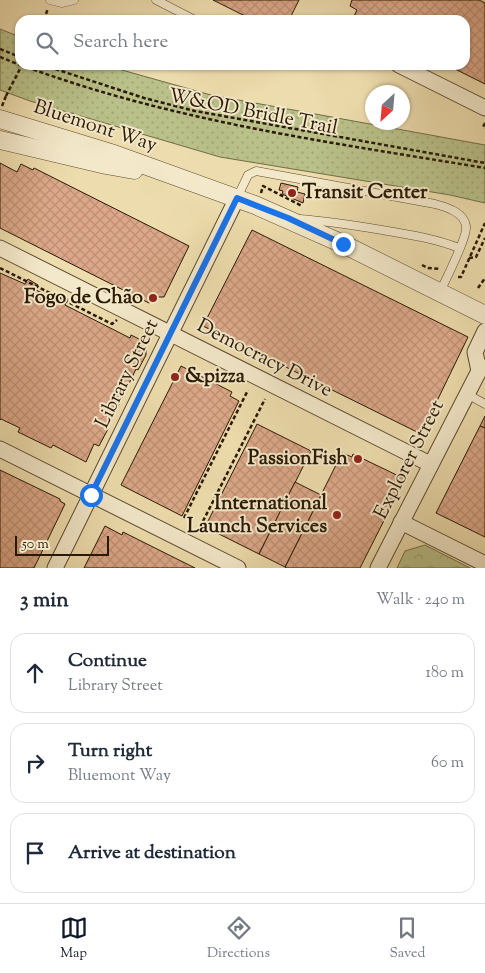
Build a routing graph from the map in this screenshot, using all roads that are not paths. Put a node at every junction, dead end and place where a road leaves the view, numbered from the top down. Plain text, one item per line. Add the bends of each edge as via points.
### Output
1 (50, 0) edge
2 (74, 0) edge
3 (156, 0) edge
4 (185, 15) edge
5 (409, 70) edge
6 (485, 108) edge
7 (1, 113) edge
8 (0, 140) edge
9 (176, 177) junction
10 (237, 198) junction
11 (288, 218) junction
12 (0, 248) edge
13 (459, 248) junction
14 (440, 292) junction
15 (485, 316) edge
16 (485, 331) edge
17 (170, 334) junction
18 (482, 369) edge
19 (467, 394) junction
20 (485, 404) edge
21 (0, 449) edge
22 (430, 464) junction
23 (91, 495) junction
24 (401, 522) junction
25 (485, 564) edge
26 (55, 568) edge
27 (238, 568) edge
28 (378, 568) edge

1 - 2 lane via 62,3
3 - 4 lane
5 - 6 street
7 - 9 street, Bluemont Way
8 - 9 street, Bluemont Way via 106,165
9 - 10 street, Bluemont Way
10 - 11 street, Bluemont Way
10 - 13 lane via 248,175 256,171 435,204 462,217 466,226
10 - 17 street, Library Street
11 - 13 lane via 332,221 442,241
11 - 14 street, Bluemont Way
12 - 17 street, Democracy Drive
13 - 14 lane
14 - 15 street, Bluemont Way
16 - 18 street, Explorer Street via 475,352
17 - 22 street, Democracy Drive
17 - 23 street, Library Street
18 - 19 street, Explorer Street
19 - 20 lane
19 - 22 street, Explorer Street
21 - 23 street
22 - 24 street, Explorer Street
23 - 26 street, Library Street
23 - 27 street
24 - 25 street
24 - 28 street, Explorer Street

